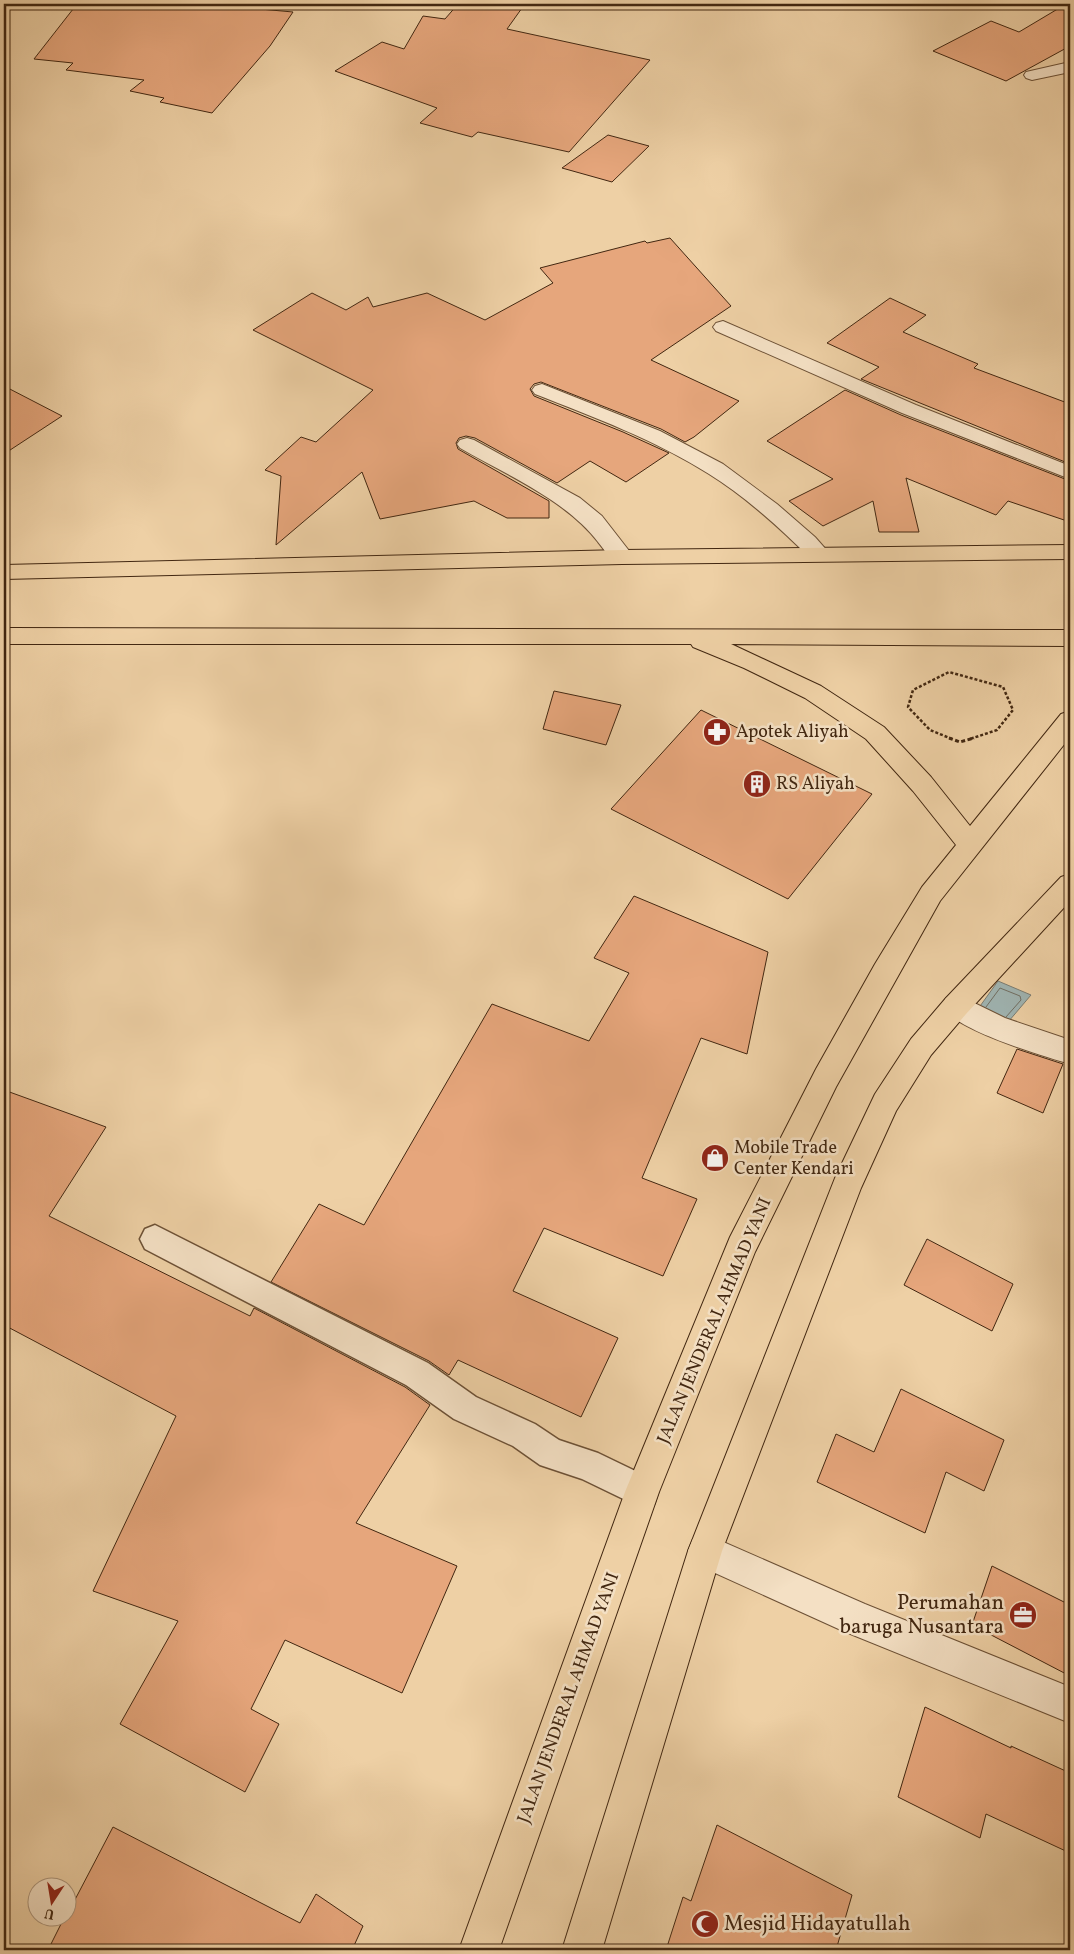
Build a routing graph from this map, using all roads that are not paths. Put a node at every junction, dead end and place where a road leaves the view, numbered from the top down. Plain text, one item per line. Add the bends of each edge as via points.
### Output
1 (1070, 66) edge
2 (1032, 75) dead end
3 (723, 327) dead end
4 (542, 390) dead end
5 (467, 444) dead end
6 (1070, 473) edge
7 (1070, 552) edge
8 (819, 554) junction
9 (622, 557) junction
10 (4, 572) edge
11 (4, 636) edge
12 (689, 636) junction
13 (1070, 638) edge
14 (1070, 720) edge
15 (970, 844) junction
16 (1070, 884) edge
17 (956, 1006) junction
18 (1070, 1052) edge
19 (155, 1239) dead end
20 (642, 1492) junction
21 (705, 1551) junction
22 (1070, 1705) edge
23 (479, 1950) edge
24 (582, 1950) edge

1 - 2 street
3 - 6 street via 909,409
4 - 8 street via 633,427 715,468 784,520
5 - 9 street via 572,503 594,521
7 - 8 highway
8 - 9 highway
9 - 10 highway
11 - 12 highway
12 - 13 highway
12 - 15 highway via 813,692 875,733 922,784
14 - 15 highway, JALAN JENDERAL AHMAD YANI
15 - 20 highway, JALAN JENDERAL AHMAD YANI via 931,894 884,972 781,1164 741,1247
16 - 17 highway
17 - 18 street via 1002,1029
17 - 21 highway via 921,1047 885,1103 850,1180
19 - 20 lane via 417,1374 465,1408 524,1436 551,1454 587,1464
20 - 23 highway, JALAN JENDERAL AHMAD YANI
21 - 22 street via 856,1618
21 - 24 highway

